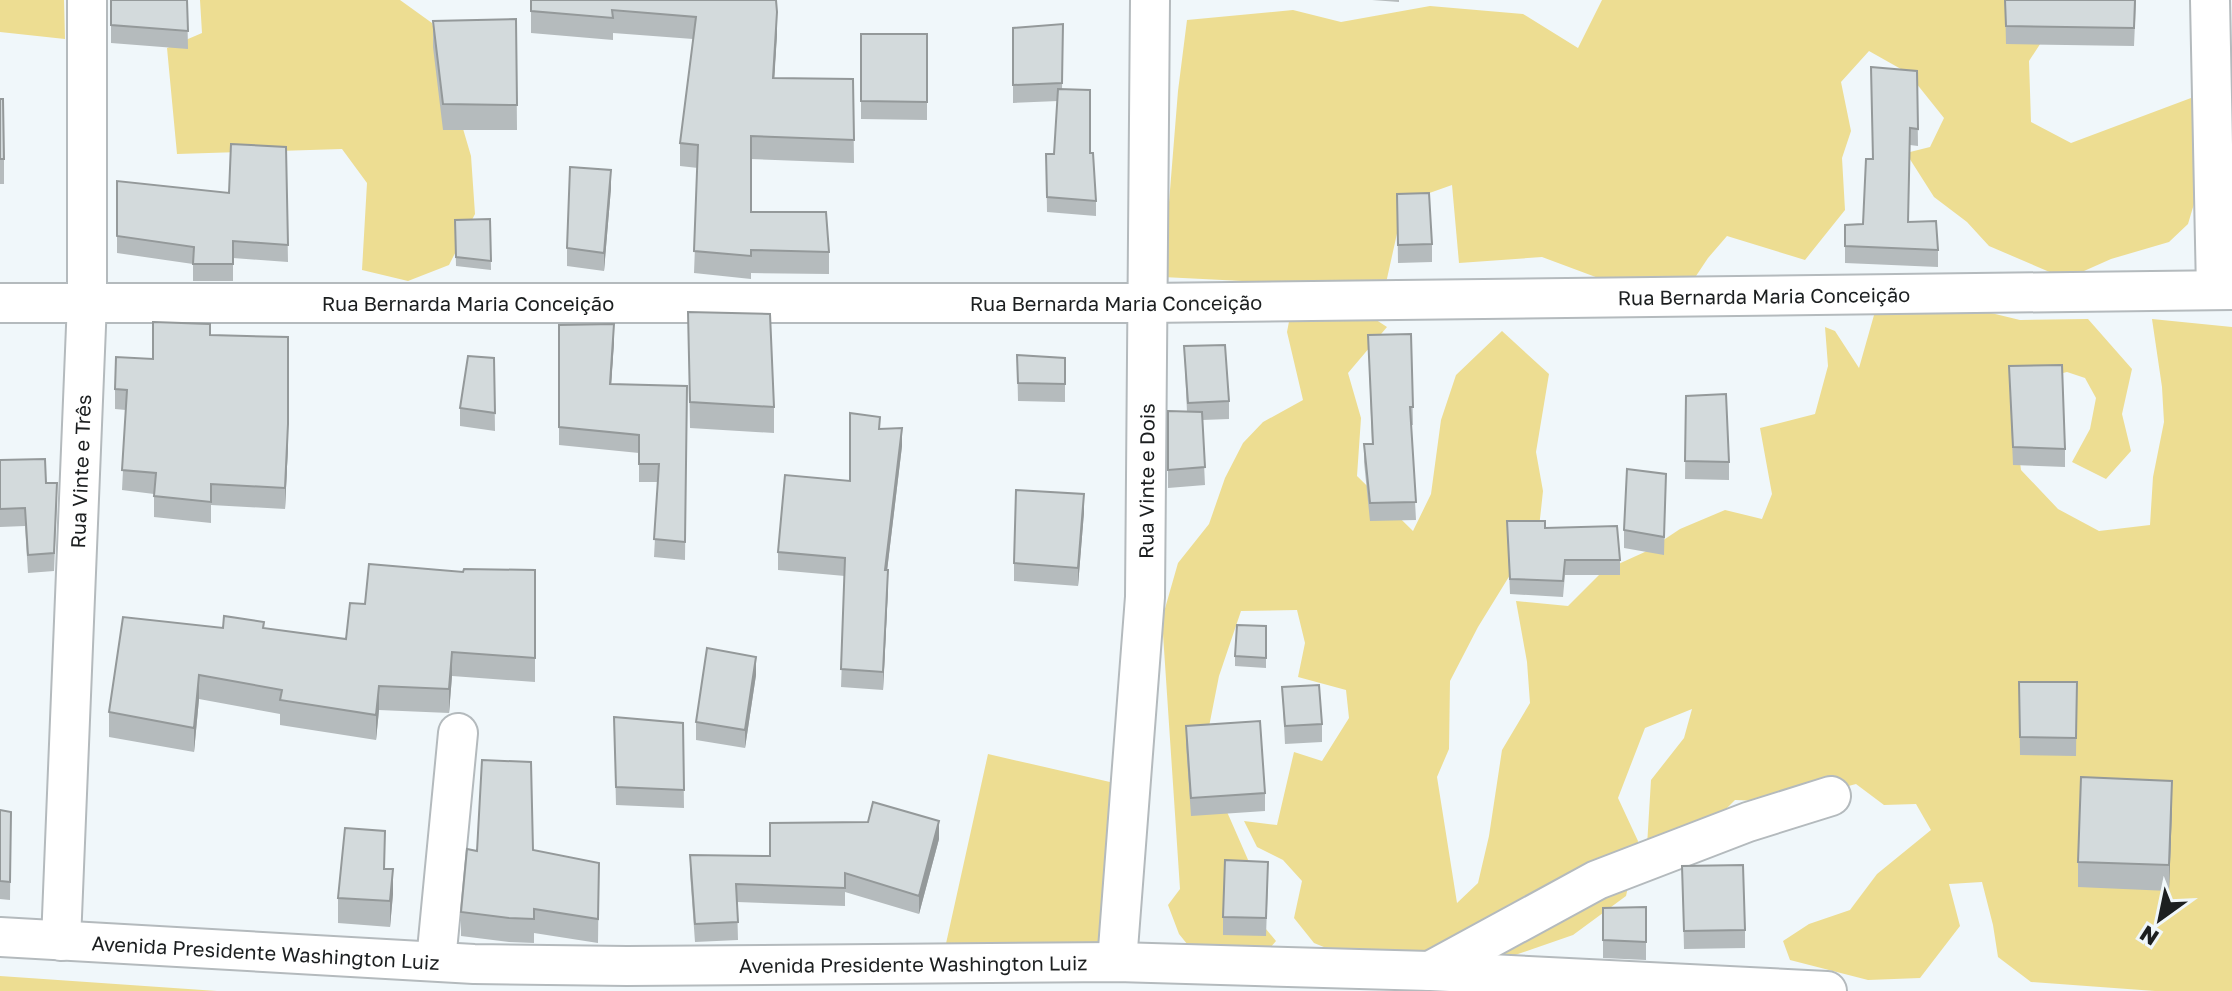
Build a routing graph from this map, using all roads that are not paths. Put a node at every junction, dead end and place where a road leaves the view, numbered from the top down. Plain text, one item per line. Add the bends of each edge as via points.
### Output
1 (87, 0) edge
2 (1150, 0) edge
3 (2210, 0) edge
4 (2224, 290) edge
5 (87, 302) junction
6 (0, 303) edge
7 (1147, 303) junction
8 (458, 733) dead end
9 (1831, 796) dead end
10 (0, 937) edge
11 (61, 941) junction
12 (436, 961) junction
13 (1117, 962) junction
14 (1430, 971) junction
15 (625, 979) edge
16 (1827, 991) edge

1 - 5 street, Rua Vinte e Três
2 - 7 street, Rua Vinte e Dois
3 - 4 street
4 - 7 street, Rua Bernarda Maria Conceição
5 - 6 street, Rua Bernarda Maria Conceição
5 - 7 street, Rua Bernarda Maria Conceição
5 - 11 street, Rua Vinte e Três
7 - 13 street, Rua Vinte e Dois via 1145,597
8 - 12 street
9 - 14 street via 1597,880
10 - 11 street, Avenida Presidente Washington Luiz
11 - 12 street, Avenida Presidente Washington Luiz
12 - 15 street, Avenida Presidente Washington Luiz
13 - 14 street, Avenida Presidente Washington Luiz
13 - 15 street, Avenida Presidente Washington Luiz
14 - 16 street, Avenida Presidente Washington Luiz

